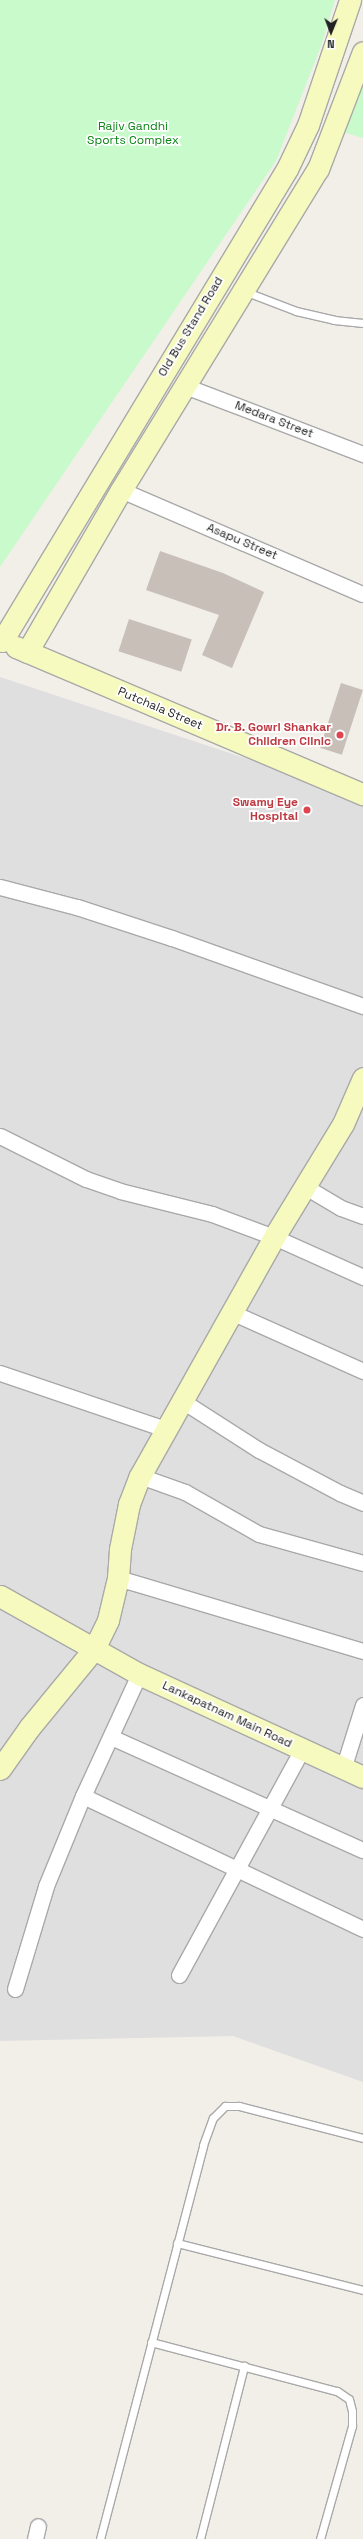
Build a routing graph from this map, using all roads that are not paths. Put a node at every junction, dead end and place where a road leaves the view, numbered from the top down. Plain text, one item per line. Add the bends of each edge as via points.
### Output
1 (350, 0) edge
2 (363, 52) edge
3 (308, 125) junction
4 (332, 135) junction
5 (244, 291) junction
6 (363, 323) edge
7 (185, 386) junction
8 (363, 454) edge
9 (121, 490) junction
10 (363, 594) edge
11 (1, 640) edge
12 (27, 652) junction
13 (363, 794) edge
14 (0, 887) edge
15 (363, 1006) edge
16 (363, 1078) edge
17 (0, 1136) edge
18 (304, 1186) junction
19 (363, 1216) edge
20 (274, 1237) junction
21 (363, 1277) edge
22 (231, 1312) junction
23 (363, 1371) edge
24 (0, 1373) edge
25 (181, 1400) junction
26 (165, 1429) junction
27 (140, 1476) junction
28 (363, 1503) edge
29 (363, 1563) edge
30 (118, 1578) junction
31 (0, 1596) edge
32 (94, 1649) junction
33 (363, 1651) edge
34 (139, 1674) junction
35 (363, 1705) edge
36 (111, 1737) junction
37 (302, 1749) junction
38 (0, 1769) edge
39 (343, 1769) junction
40 (363, 1777) edge
41 (83, 1796) junction
42 (270, 1809) junction
43 (363, 1850) edge
44 (237, 1869) junction
45 (363, 1929) edge
46 (179, 1975) dead end
47 (15, 1989) dead end
48 (363, 2138) edge
49 (177, 2243) junction
50 (363, 2290) edge
51 (151, 2342) junction
52 (244, 2366) junction
53 (100, 2539) edge
54 (200, 2539) edge
55 (320, 2539) edge

1 - 3 main road, Old Bus Stand Road
2 - 4 main road
3 - 4 main road
3 - 11 main road, Old Bus Stand Road via 287,169
4 - 5 main road via 318,169
5 - 6 lane via 296,311 334,320
5 - 7 main road
7 - 8 street, Medara Street
7 - 9 main road
9 - 10 street, Asapu Street
9 - 12 main road
11 - 12 main road, Putchala Street
12 - 13 main road, Putchala Street
14 - 15 street via 77,907 172,938
16 - 18 main road via 343,1124
17 - 20 street via 86,1179 212,1214
18 - 19 street via 340,1208
18 - 20 main road
20 - 21 street
20 - 22 main road
22 - 23 street
22 - 25 main road
24 - 26 street
25 - 26 main road
25 - 28 street via 259,1450 340,1494
26 - 27 main road
27 - 29 street via 185,1492 260,1534
27 - 30 main road via 129,1504 120,1549
30 - 32 main road via 108,1620
30 - 33 street
31 - 32 main road, Lankapatnam Main Road
32 - 34 main road, Lankapatnam Main Road
32 - 38 main road via 29,1728
34 - 36 street
34 - 37 main road, Lankapatnam Main Road
35 - 39 street
36 - 41 street
36 - 42 street
37 - 39 main road, Lankapatnam Main Road
37 - 42 street
39 - 40 main road, Lankapatnam Main Road
41 - 44 street
41 - 47 street via 46,1886
42 - 43 street
42 - 44 street
44 - 45 street
44 - 46 street
48 - 49 lane via 277,2114 239,2106 225,2106 213,2118 203,2145
49 - 50 lane
49 - 51 lane
51 - 52 lane
51 - 53 lane
52 - 54 lane
52 - 55 lane via 337,2391 348,2399 352,2411 352,2426

